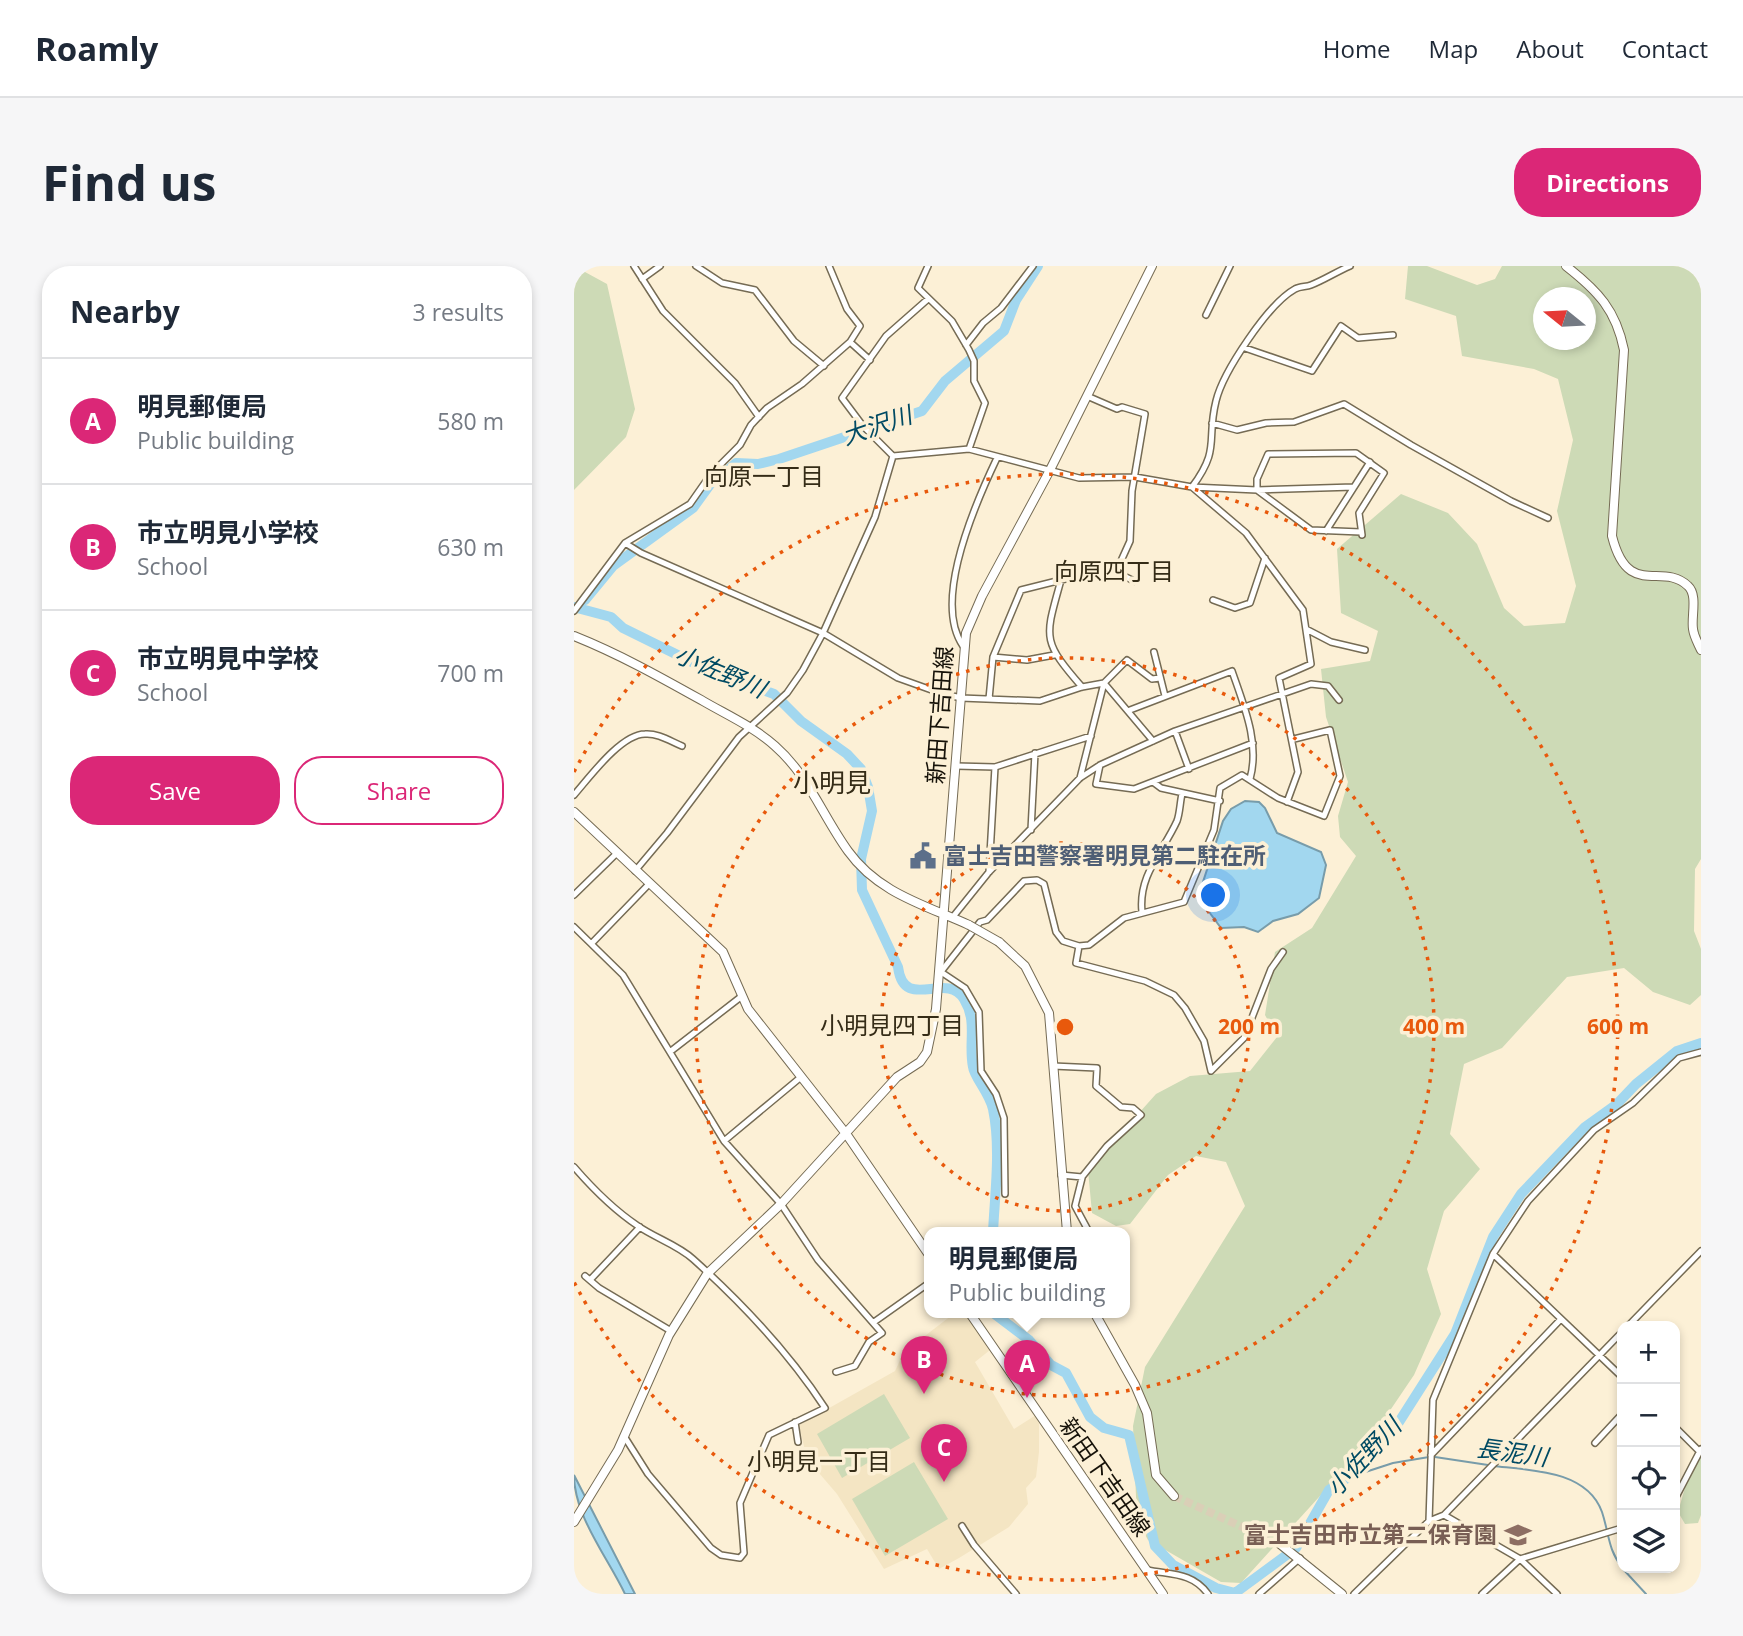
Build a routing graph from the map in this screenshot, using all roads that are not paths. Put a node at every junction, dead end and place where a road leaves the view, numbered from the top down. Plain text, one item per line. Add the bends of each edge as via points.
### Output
1 (634, 266) edge
2 (660, 266) edge
3 (696, 266) edge
4 (829, 266) edge
5 (928, 266) edge
6 (1033, 266) edge
7 (1152, 266) edge
8 (1230, 266) edge
9 (1566, 266) edge
10 (1347, 267) edge
11 (642, 279) junction
12 (928, 299) junction
13 (1206, 315) dead end
14 (1393, 335) dead end
15 (850, 342) junction
16 (967, 348) junction
17 (1245, 348) junction
18 (870, 360) junction
19 (824, 366) junction
20 (1087, 396) junction
21 (759, 417) junction
22 (1212, 424) junction
23 (969, 449) junction
24 (893, 456) junction
25 (997, 458) junction
26 (1370, 461) junction
27 (1050, 470) junction
28 (1135, 477) junction
29 (1192, 487) junction
30 (1354, 487) junction
31 (1257, 490) junction
32 (1548, 518) dead end
33 (1326, 531) junction
34 (627, 545) junction
35 (1265, 558) junction
36 (1089, 573) dead end
37 (1061, 580) junction
38 (1134, 581) dead end
39 (1213, 600) dead end
40 (574, 611) edge
41 (1306, 629) junction
42 (823, 633) junction
43 (574, 636) edge
44 (963, 646) junction
45 (1365, 650) dead end
46 (1701, 650) edge
47 (1154, 652) dead end
48 (1054, 655) junction
49 (993, 657) junction
50 (1160, 678) junction
51 (1104, 683) junction
52 (1082, 687) junction
53 (1283, 694) junction
54 (1165, 696) junction
55 (961, 698) junction
56 (989, 699) junction
57 (1339, 700) dead end
58 (1244, 706) junction
59 (1130, 710) junction
60 (750, 727) junction
61 (1175, 731) junction
62 (1091, 736) junction
63 (1294, 739) junction
64 (1153, 741) junction
65 (1253, 743) junction
66 (682, 746) dead end
67 (1035, 753) junction
68 (1100, 765) junction
69 (956, 766) junction
70 (995, 767) junction
71 (1189, 769) junction
72 (1080, 778) junction
73 (1250, 779) junction
74 (1153, 782) junction
75 (1182, 794) junction
76 (574, 795) edge
77 (1220, 801) junction
78 (1287, 802) junction
79 (574, 812) edge
80 (1031, 830) junction
81 (617, 853) junction
82 (635, 871) junction
83 (989, 872) junction
84 (649, 884) junction
85 (574, 895) edge
86 (1142, 912) junction
87 (948, 917) junction
88 (574, 926) edge
89 (592, 943) junction
90 (1079, 946) junction
91 (1283, 952) dead end
92 (940, 973) junction
93 (742, 996) junction
94 (671, 1051) junction
95 (1701, 1052) edge
96 (1053, 1066) junction
97 (802, 1077) junction
98 (846, 1135) junction
99 (724, 1141) junction
100 (574, 1167) edge
101 (1061, 1175) junction
102 (1082, 1177) junction
103 (1005, 1194) dead end
104 (781, 1204) junction
105 (640, 1227) junction
106 (1066, 1227) edge
107 (1086, 1227) edge
108 (924, 1248) edge
109 (1701, 1251) edge
110 (1493, 1254) junction
111 (707, 1274) junction
112 (924, 1287) edge
113 (973, 1318) edge
114 (1097, 1318) edge
115 (1561, 1319) junction
116 (1633, 1321) edge
117 (874, 1322) junction
118 (671, 1331) junction
119 (1617, 1337) edge
120 (1600, 1355) junction
121 (836, 1371) dead end
122 (1617, 1372) edge
123 (1617, 1419) edge
124 (795, 1422) junction
125 (1680, 1432) edge
126 (624, 1436) junction
127 (798, 1442) dead end
128 (1594, 1443) dead end
129 (1700, 1450) edge
130 (1430, 1455) junction
131 (1680, 1489) edge
132 (1174, 1496) tunnel mouth
133 (1444, 1516) junction
134 (1429, 1521) junction
135 (574, 1522) edge
136 (962, 1526) dead end
137 (1617, 1530) edge
138 (1283, 1546) tunnel mouth
139 (1300, 1558) junction
140 (1520, 1559) junction
141 (1147, 1570) junction
142 (1016, 1594) edge
143 (1163, 1594) edge
144 (1208, 1594) edge
145 (1259, 1594) edge
146 (1342, 1594) edge
147 (1354, 1594) edge
148 (1482, 1594) edge
149 (1557, 1594) edge

1 - 11 street
2 - 11 street
3 - 19 street via 722,283 755,290 786,332
4 - 15 street via 847,309 860,326
5 - 12 street via 918,288
6 - 16 street
7 - 20 street, 新田下吉田線
8 - 13 street
9 - 46 street via 1601,295 1619,327 1624,351 1612,536 1617,555 1630,570 1690,587 1692,628
10 - 17 street via 1293,290 1265,317
11 - 21 street via 663,311 735,383
12 - 16 street via 952,321
12 - 18 street via 886,336
14 - 17 street via 1358,338 1341,326 1312,371
15 - 18 street
15 - 19 street
16 - 23 street via 974,361 974,381 985,403
17 - 22 street via 1230,364
18 - 24 street via 842,398
19 - 21 street
20 - 27 street, 新田下吉田線
20 - 28 street via 1117,410 1122,407 1145,414
21 - 34 street via 690,504
22 - 29 street via 1214,445 1209,461
22 - 32 street via 1237,430 1294,422 1344,404 1410,445
23 - 24 street
23 - 25 street
24 - 42 street via 875,517
25 - 27 street
25 - 44 street via 962,548 952,607
26 - 30 street
26 - 31 street via 1356,453 1268,454
26 - 33 street via 1384,473 1359,513 1362,534
27 - 28 street via 1079,478
27 - 44 street, 新田下吉田線 via 982,596
28 - 29 street
28 - 38 street via 1130,541 1116,572
29 - 31 street
29 - 35 street via 1246,533
30 - 31 street
30 - 33 street
31 - 33 street via 1311,530
34 - 40 street
34 - 42 street
35 - 39 street via 1250,603 1235,608
35 - 41 street via 1303,610
36 - 37 street
37 - 48 street via 1047,632
37 - 49 street via 1021,590
41 - 45 street via 1331,642
41 - 53 street via 1311,664 1279,678
42 - 55 street via 898,678
42 - 60 street via 787,693
43 - 60 street via 621,656
44 - 55 street, 新田下吉田線
47 - 50 street
48 - 49 street via 1027,660
48 - 52 street
49 - 56 street
50 - 51 street via 1152,679 1126,660
50 - 54 street
51 - 52 street
51 - 59 street
51 - 62 street
52 - 56 street via 1040,701
53 - 57 street via 1318,684 1332,688
53 - 58 street
53 - 63 street
54 - 58 street via 1231,671
54 - 59 street
55 - 56 street
55 - 69 street, 新田下吉田線
58 - 61 street
58 - 65 street
59 - 64 street
60 - 82 street
60 - 87 street via 802,774 848,851 882,885
61 - 64 street
61 - 71 street
62 - 67 street
62 - 72 street
63 - 78 street via 1298,772
63 - 78 street via 1330,730 1340,776 1324,816
64 - 68 street
65 - 71 street
65 - 73 street
66 - 76 street via 653,734 636,735 613,752
67 - 70 street
67 - 80 street
68 - 72 street
68 - 74 street via 1096,784 1134,789
69 - 70 street
69 - 87 street, 新田下吉田線
70 - 83 street
71 - 74 street
72 - 80 street
73 - 77 street via 1242,775 1229,780 1220,788
73 - 78 street
74 - 75 street
75 - 77 street
75 - 86 street via 1177,821 1147,874
77 - 86 street via 1214,831 1187,900
79 - 81 street
80 - 83 street
81 - 82 street
81 - 85 street
82 - 84 street
83 - 87 street
84 - 89 street
84 - 93 street via 723,952
86 - 90 street via 1115,923 1089,945
87 - 92 street, 新田下吉田線
87 - 96 street, bridge via 999,942 1026,966 1049,1013
88 - 89 street
89 - 94 street via 623,975
90 - 91 street via 1076,963 1145,981 1180,1002 1204,1041 1211,1071 1244,1038 1271,969
90 - 92 street via 1056,932 1044,884 1024,881 980,922
92 - 98 street, 新田下吉田線 via 927,1052 897,1077
92 - 103 street via 965,988 979,1012 981,1071 1004,1118
93 - 94 street
93 - 97 street
94 - 99 street
95 - 110 street via 1679,1058 1633,1103 1594,1130 1528,1201
96 - 101 street
96 - 102 street via 1097,1068 1096,1086 1121,1107 1133,1108 1141,1115
97 - 98 street
97 - 99 street
98 - 104 street, 新田下吉田線
98 - 108 street
99 - 104 street
100 - 105 street
101 - 102 street
101 - 106 street
102 - 107 street via 1075,1206
104 - 111 street, 新田下吉田線
104 - 117 street via 818,1260
105 - 111 street via 691,1257
105 - 118 street via 588,1278
109 - 116 street
110 - 115 street
110 - 130 street via 1433,1400
111 - 118 street, 新田下吉田線
111 - 124 street via 773,1339 825,1408
112 - 117 street
113 - 141 street, 新田下吉田線
114 - 132 street via 1147,1413 1156,1475
115 - 120 street
115 - 130 street
117 - 121 street via 882,1333 869,1342 855,1366
118 - 126 street, 新田下吉田線
119 - 120 street
120 - 122 street
120 - 133 street
123 - 128 street
124 - 126 street via 769,1436 746,1485 740,1503 744,1553 740,1558 711,1548 648,1474
124 - 127 street
125 - 129 street
126 - 135 street, 新田下吉田線
129 - 131 street
130 - 134 street
133 - 134 street
133 - 140 street
134 - 147 street
136 - 142 street
137 - 140 street
138 - 139 street
139 - 145 street
139 - 146 street
140 - 148 street
140 - 149 street
141 - 143 street, 新田下吉田線
141 - 144 street via 1181,1573 1201,1583

